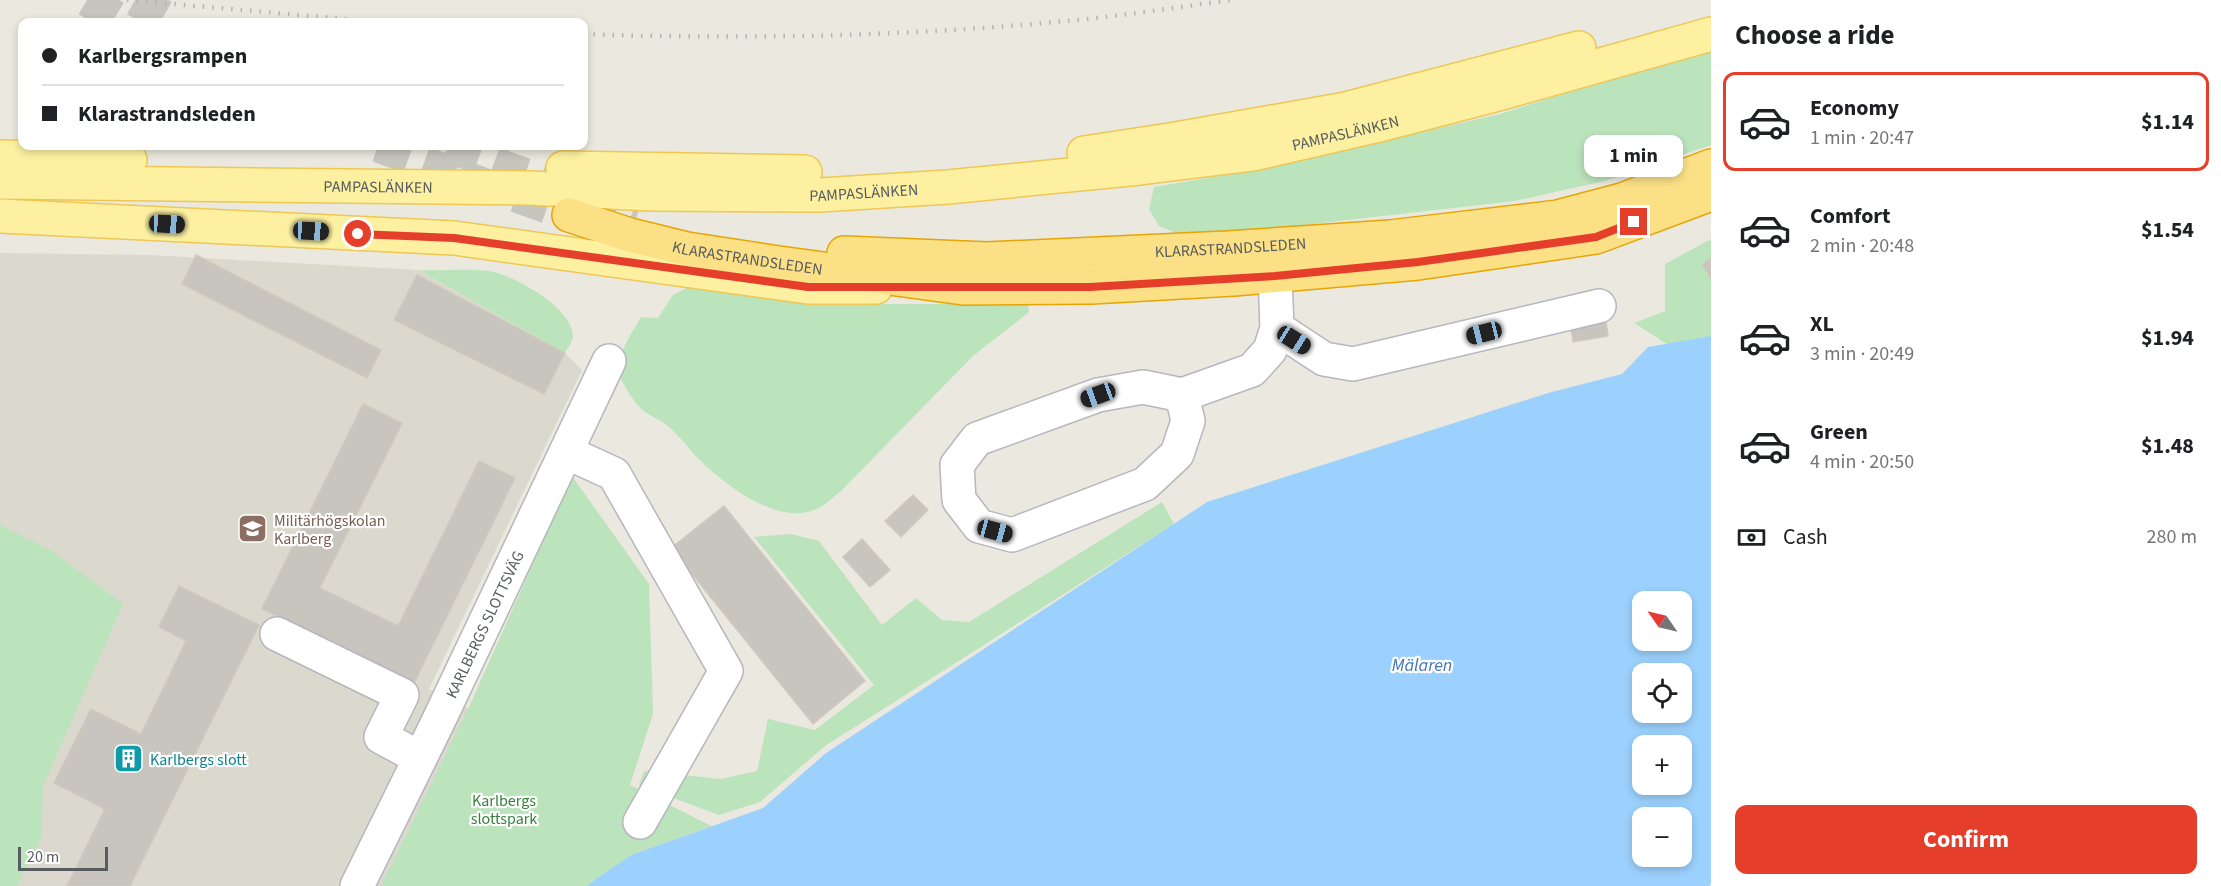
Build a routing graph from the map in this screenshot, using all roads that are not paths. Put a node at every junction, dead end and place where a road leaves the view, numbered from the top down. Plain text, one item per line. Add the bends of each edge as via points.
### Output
1 (1711, 10) edge
2 (1711, 34) edge
3 (1711, 153) edge
4 (0, 157) edge
5 (1711, 166) edge
6 (0, 182) edge
7 (1711, 194) edge
8 (1622, 200) junction
9 (569, 214) tunnel mouth
10 (0, 216) edge
11 (637, 216) tunnel mouth
12 (1275, 276) junction
13 (963, 288) junction
14 (1599, 306) dead end
15 (1277, 328) junction
16 (609, 361) dead end
17 (1182, 395) junction
18 (566, 452) junction
19 (278, 634) dead end
20 (420, 758) junction
21 (640, 822) dead end
22 (357, 886) edge

1 - 4 main road, PAMPASLÄNKEN via 1346,109 1027,161 823,173
2 - 6 main road, PAMPASLÄNKEN via 1494,95 1253,154 948,188 820,195 652,194 529,188
3 - 8 main road via 1673,169
5 - 8 highway, KLARASTRANDSLEDEN
7 - 12 highway, KLARASTRANDSLEDEN via 1596,237 1418,262
8 - 11 highway, KLARASTRANDSLEDEN via 1558,218 1390,237 987,258 833,252 746,240
9 - 13 highway, KLARASTRANDSLEDEN via 687,249
10 - 13 main road via 454,238 808,287
12 - 13 highway, KLARASTRANDSLEDEN via 1090,287
12 - 15 lane
14 - 15 lane via 1353,364 1324,359
15 - 17 lane via 1270,350 1252,370
16 - 18 lane, KARLBERGS SLOTTSVÄG
17 - 17 lane via 1143,387 1098,395 977,439 957,465 959,500 979,526 1012,535 1145,484 1177,454 1188,421
18 - 20 lane, KARLBERGS SLOTTSVÄG
18 - 21 lane via 614,474 726,671
19 - 20 lane via 402,695 381,737
20 - 22 lane, KARLBERGS SLOTTSVÄG

